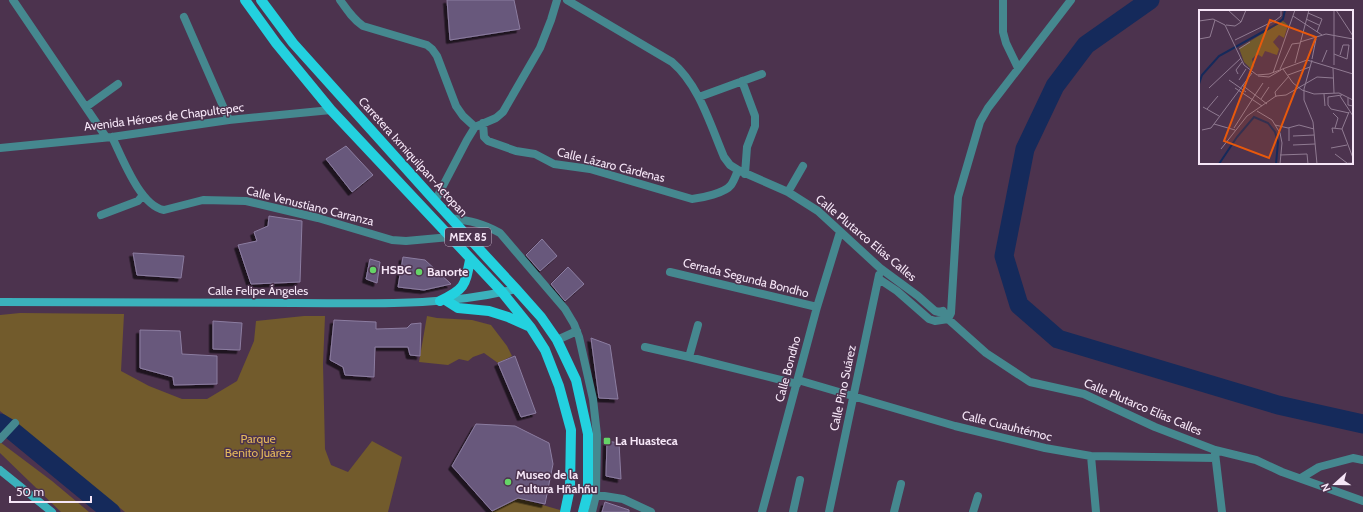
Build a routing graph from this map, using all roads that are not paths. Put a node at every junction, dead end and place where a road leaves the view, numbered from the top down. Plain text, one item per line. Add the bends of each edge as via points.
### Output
1 (12, 0) edge
2 (245, 0) edge
3 (261, 0) edge
4 (340, 0) edge
5 (557, 0) edge
6 (567, 0) edge
7 (1003, 0) edge
8 (1071, 0) edge
9 (184, 17) dead end
10 (1018, 68) junction
11 (762, 74) dead end
12 (742, 81) junction
13 (118, 84) dead end
14 (699, 97) junction
15 (86, 107) junction
16 (331, 110) junction
17 (229, 120) junction
18 (479, 125) junction
19 (109, 137) junction
20 (0, 148) edge
21 (803, 166) dead end
22 (742, 172) junction
23 (788, 192) junction
24 (143, 195) junction
25 (435, 201) junction
26 (101, 215) dead end
27 (450, 218) junction
28 (840, 232) junction
29 (450, 237) junction
30 (470, 260) junction
31 (880, 268) junction
32 (670, 272) dead end
33 (879, 279) junction
34 (953, 288) junction
35 (516, 289) junction
36 (502, 292) junction
37 (444, 301) junction
38 (0, 302) edge
39 (817, 307) junction
40 (943, 311) junction
41 (948, 319) junction
42 (698, 325) dead end
43 (531, 328) junction
44 (576, 331) junction
45 (557, 340) junction
46 (645, 347) dead end
47 (690, 356) junction
48 (798, 382) junction
49 (589, 383) junction
50 (577, 387) junction
51 (854, 396) junction
52 (15, 423) dead end
53 (0, 439) edge
54 (1215, 454) junction
55 (1091, 456) junction
56 (1363, 460) edge
57 (0, 470) edge
58 (1301, 478) junction
59 (800, 480) dead end
60 (901, 484) dead end
61 (592, 494) junction
62 (978, 496) dead end
63 (1363, 501) edge
64 (52, 512) edge
65 (565, 512) edge
66 (583, 512) edge
67 (592, 512) edge
68 (651, 512) edge
69 (762, 512) edge
70 (793, 512) edge
71 (829, 512) edge
72 (894, 512) edge
73 (973, 512) edge
74 (1096, 512) edge
75 (1222, 512) edge

1 - 15 street
2 - 16 main road, MEX 85 via 276,43
3 - 25 main road, Carretera Ixmiquilpan-Actopan / MEX 85 via 293,43
4 - 18 street via 346,10 363,26 427,45 432,49 456,106 463,116
5 - 18 street via 540,48 503,112
6 - 14 street, Calle Plutarco Elías Calles via 672,62 682,70
7 - 10 street via 1003,32
8 - 10 street
9 - 17 street
10 - 34 street via 980,122 971,152 958,198
11 - 12 street
12 - 14 street
12 - 22 street via 755,116 755,126
13 - 15 street
14 - 22 street, Calle Plutarco Elías Calles via 724,157 730,165
15 - 19 street
16 - 17 street, Avenida Héroes de Chapultepec
16 - 29 main road, MEX 85
17 - 19 street, Avenida Héroes de Chapultepec
18 - 22 street, Calle Lázaro Cárdenas via 488,141 516,151 535,154 554,164 590,170 692,199 726,189
18 - 25 street via 467,140
19 - 20 street, Avenida Héroes de Chapultepec
19 - 24 street
21 - 23 street
22 - 23 street, Calle Plutarco Elías Calles
23 - 28 street, Calle Plutarco Elías Calles via 818,211
24 - 26 street via 138,201
24 - 29 street, Calle Venustiano Carranza via 151,204 164,210 203,200 246,201 318,218 392,240
25 - 27 main road, Carretera Ixmiquilpan-Actopan / MEX 85
27 - 35 main road, Carretera Ixmiquilpan-Actopan / MEX 85
27 - 44 street via 480,223 500,233 565,309
28 - 31 street, Calle Plutarco Elías Calles
28 - 39 street, Calle Bondho
29 - 30 main road, MEX 85
30 - 36 main road, MEX 85
30 - 37 main road via 466,281 457,293
31 - 33 street, Calle Pino Suárez
31 - 40 street, Calle Plutarco Elías Calles via 935,311
32 - 39 street, Cerrada Segunda Bondho
33 - 41 street via 929,319
33 - 51 street, Calle Pino Suárez
34 - 40 street
34 - 41 street via 951,313
35 - 36 main road, Calle Felipe Ángeles
35 - 45 main road, Carretera Ixmiquilpan-Actopan / MEX 85
36 - 37 main road, Calle Felipe Ángeles
36 - 43 main road, MEX 85
37 - 38 main road, Calle Felipe Ángeles
37 - 43 main road via 458,308 488,311 508,317
39 - 48 street, Calle Bondho
40 - 41 street, Calle Plutarco Elías Calles
41 - 54 street, Calle Plutarco Elías Calles via 986,353 1030,382 1084,394
42 - 47 street
43 - 65 main road, MEX 85 via 545,350 559,386 571,430 570,488
44 - 45 street
44 - 49 street
45 - 50 main road, Carretera Ixmiquilpan-Actopan / MEX 85
46 - 47 street, Calle Cuauhtémoc
47 - 48 street, Calle Cuauhtémoc
48 - 51 street, Calle Cuauhtémoc
48 - 69 street, Calle Bondho
49 - 50 street
49 - 61 street via 597,435
50 - 61 main road, Carretera Ixmiquilpan-Actopan / MEX 85 via 588,434
51 - 55 street, Calle Cuauhtémoc via 955,426 1045,448
51 - 71 street, Calle Pino Suárez
52 - 53 street
54 - 55 street, Calle Cuauhtémoc
54 - 58 street, Calle Cuauhtémoc via 1256,460
54 - 75 street
55 - 74 street
56 - 58 street via 1353,458 1319,467
57 - 64 main road
58 - 63 street, Calle Cuauhtémoc
59 - 70 street
60 - 72 street
61 - 66 main road, Carretera Ixmiquilpan-Actopan / MEX 85
61 - 67 street
61 - 68 street via 623,499
62 - 73 street

